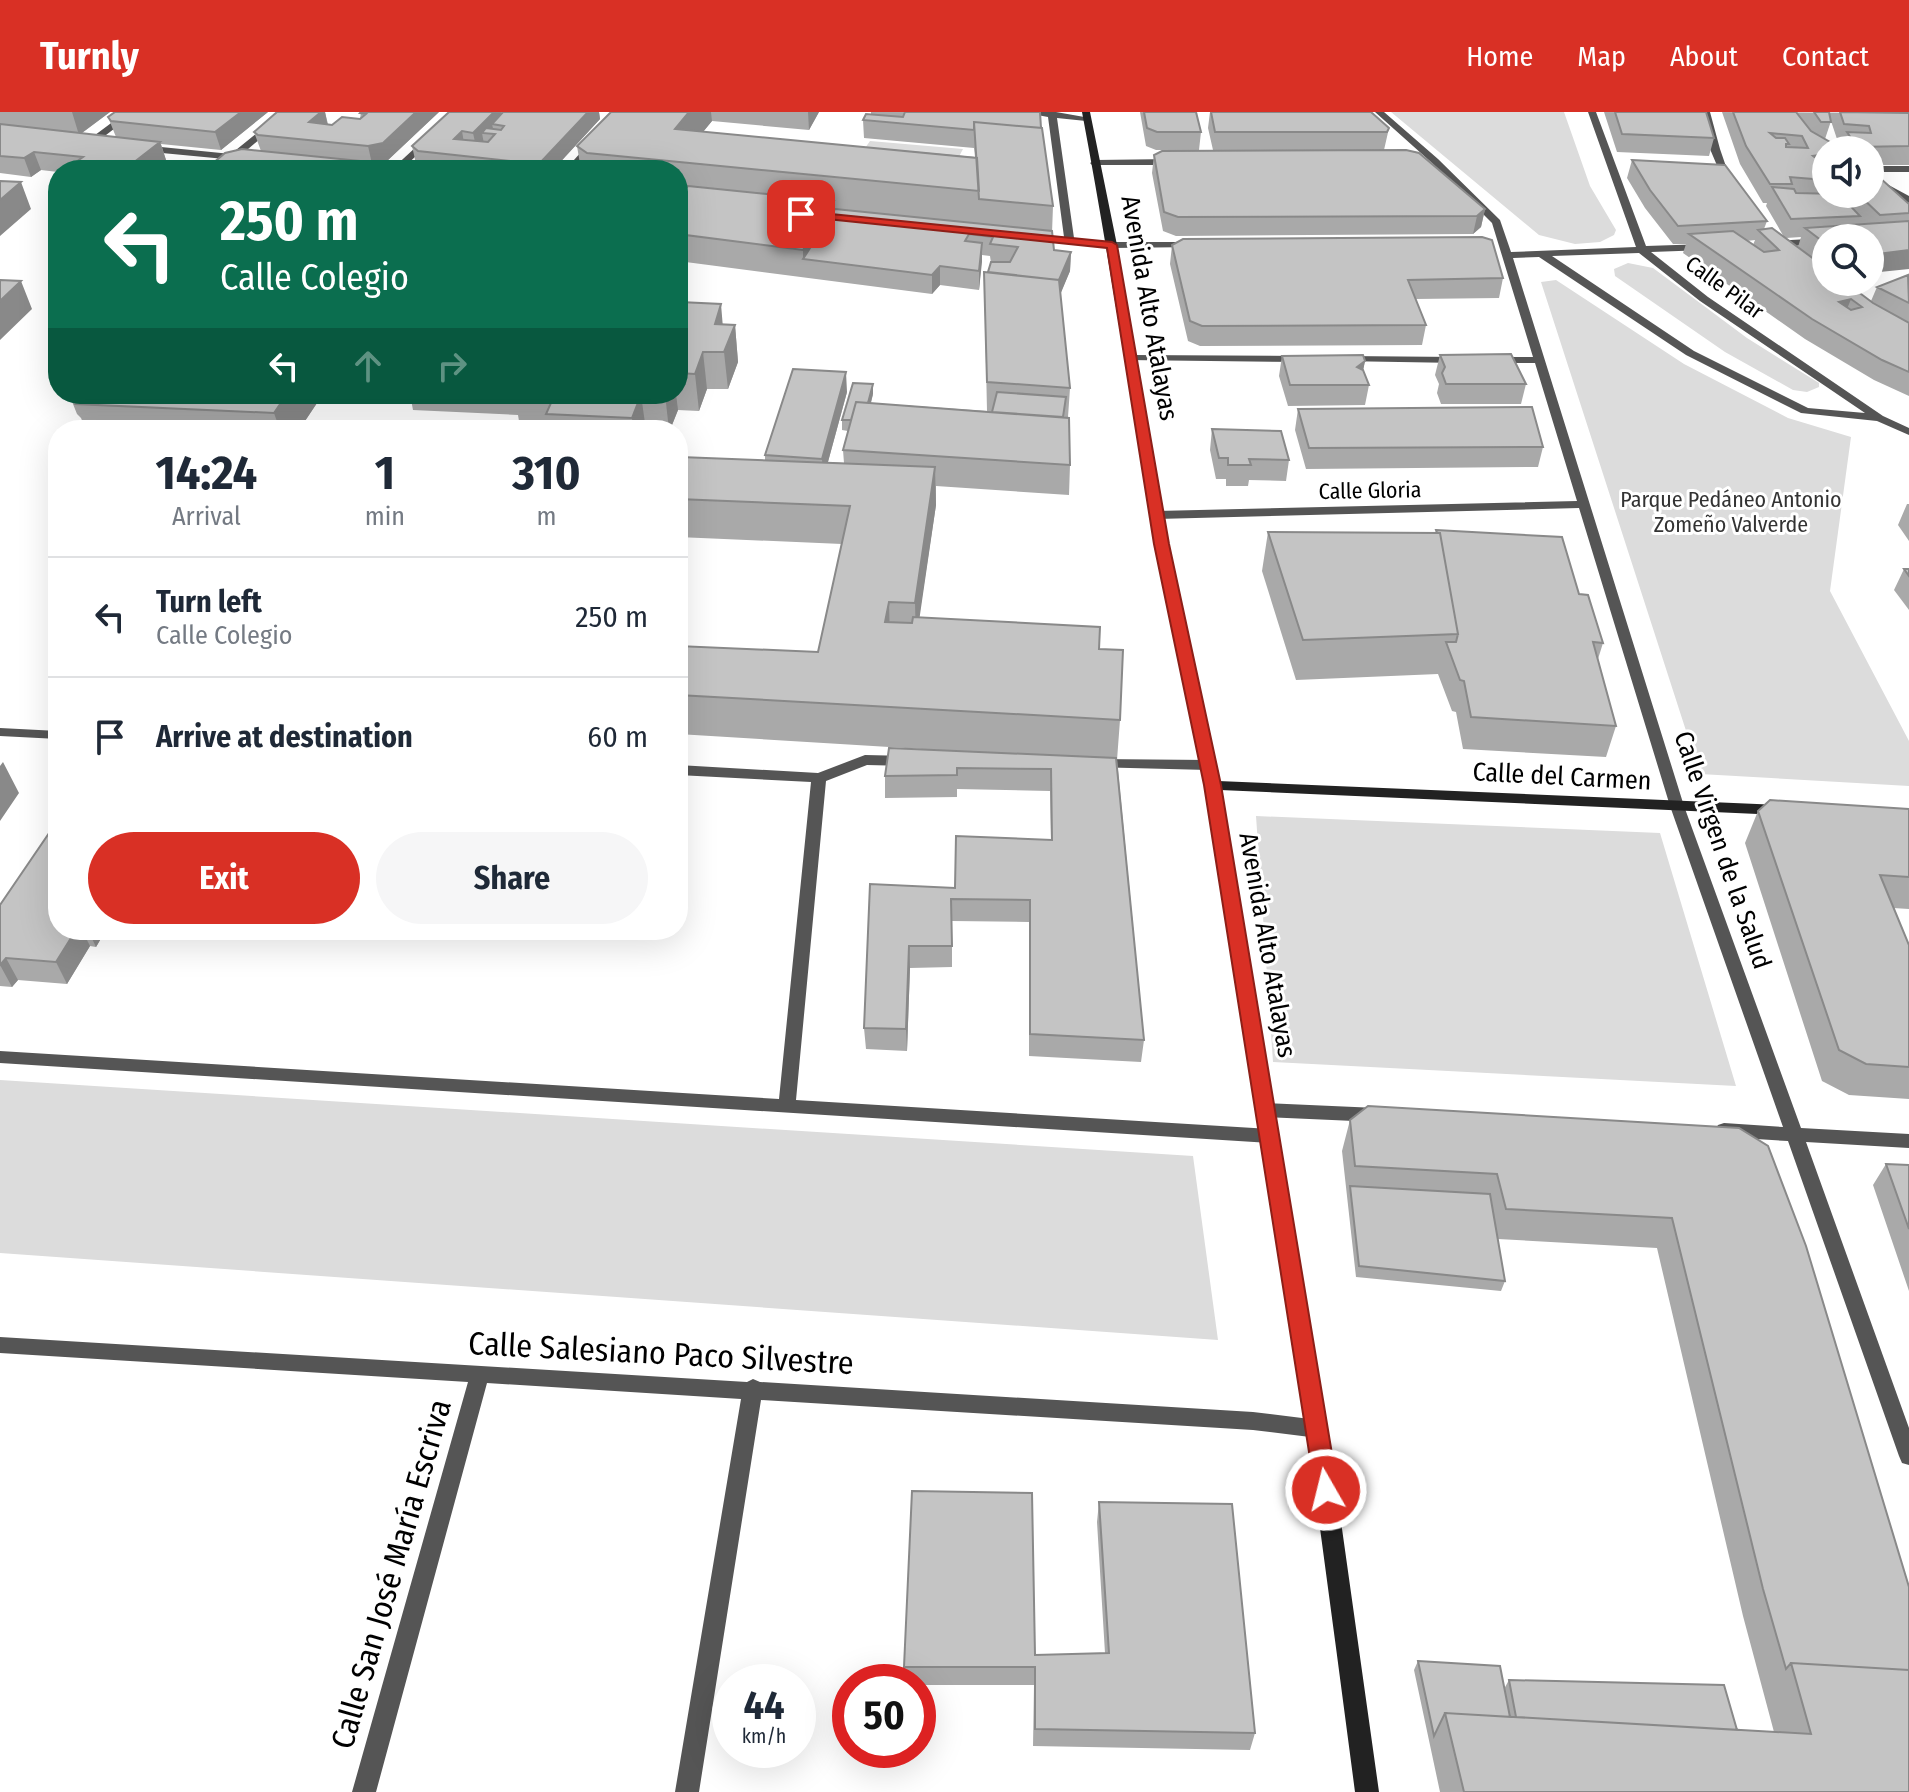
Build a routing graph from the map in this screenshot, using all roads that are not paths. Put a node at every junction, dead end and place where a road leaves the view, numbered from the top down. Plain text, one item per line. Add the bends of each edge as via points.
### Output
1 (132, 112) edge
2 (288, 112) edge
3 (459, 112) edge
4 (622, 112) edge
5 (1025, 112) edge
6 (1379, 112) edge
7 (1592, 112) edge
8 (1706, 112) edge
9 (1052, 113) edge
10 (1086, 115) edge
11 (75, 142) edge
12 (90, 143) junction
13 (106, 145) edge
14 (122, 146) edge
15 (233, 157) junction
16 (248, 158) edge
17 (230, 160) edge
18 (407, 160) edge
19 (579, 160) edge
20 (1420, 161) edge
21 (1435, 161) junction
22 (1189, 162) edge
23 (1095, 163) junction
24 (1884, 169) edge
25 (1909, 169) edge
26 (1884, 188) edge
27 (1737, 194) edge
28 (1884, 194) edge
29 (1909, 200) edge
30 (1899, 208) edge
31 (1770, 234) edge
32 (1018, 236) edge
33 (1069, 241) junction
34 (1812, 242) edge
35 (1764, 244) edge
36 (1779, 244) junction
37 (1112, 245) junction
38 (1206, 245) edge
39 (1501, 247) junction
40 (1718, 247) edge
41 (1643, 251) junction
42 (1790, 253) edge
43 (1543, 255) junction
44 (1131, 358) junction
45 (1312, 359) edge
46 (1327, 359) edge
47 (1469, 360) edge
48 (1485, 360) edge
49 (1540, 360) junction
50 (1879, 418) junction
51 (1909, 432) edge
52 (1584, 504) junction
53 (1157, 515) junction
54 (0, 732) edge
55 (48, 734) edge
56 (927, 761) edge
57 (1083, 764) edge
58 (1208, 765) junction
59 (688, 771) edge
60 (819, 778) junction
61 (1212, 785) junction
62 (1677, 806) junction
63 (1805, 811) edge
64 (0, 1057) edge
65 (787, 1104) junction
66 (1267, 1110) junction
67 (1391, 1116) edge
68 (1702, 1130) edge
69 (1796, 1134) junction
70 (1270, 1136) junction
71 (1909, 1141) edge
72 (0, 1345) edge
73 (480, 1373) junction
74 (753, 1388) junction
75 (1318, 1429) junction
76 (1909, 1456) edge
77 (364, 1792) edge
78 (687, 1792) edge
79 (1367, 1792) edge

1 - 12 street
2 - 15 street
3 - 18 street
4 - 19 street
5 - 9 street
6 - 21 street, Calle Virgen de la Salud
7 - 41 street
8 - 27 street via 1715,149
9 - 10 street
9 - 33 street
10 - 23 main road, Avenida Alto Atalayas
11 - 12 street
12 - 13 street
14 - 15 street
15 - 16 street
15 - 17 street
20 - 21 street
21 - 39 street, Calle Virgen de la Salud via 1497,222
22 - 23 street
23 - 37 main road, Avenida Alto Atalayas
24 - 25 street
26 - 29 street
28 - 30 street
31 - 36 street
32 - 33 street
33 - 37 street
34 - 36 street
35 - 36 street
36 - 42 street
37 - 38 street
37 - 44 main road, Avenida Alto Atalayas
39 - 43 street
39 - 49 street, Calle Virgen de la Salud
40 - 41 street
41 - 43 street
41 - 50 street, Calle Pilar
43 - 50 street via 1690,353 1805,411
44 - 45 street
44 - 53 main road, Avenida Alto Atalayas
46 - 47 street
48 - 49 street
49 - 52 street, Calle Virgen de la Salud
50 - 51 street, Calle Pilar
52 - 53 street, Calle Gloria
52 - 62 street, Calle Virgen de la Salud
53 - 58 main road, Avenida Alto Atalayas
54 - 55 street
56 - 60 street via 865,760
57 - 58 street
58 - 61 main road, Avenida Alto Atalayas
59 - 60 street
60 - 65 street
61 - 62 main road, Calle del Carmen
61 - 66 main road, Avenida Alto Atalayas
62 - 63 main road, Calle del Carmen
62 - 69 street, Calle Virgen de la Salud
64 - 65 street
65 - 70 street
66 - 67 street
66 - 70 main road, Avenida Alto Atalayas
68 - 69 street
69 - 71 street
69 - 76 street, Calle Virgen de la Salud
70 - 75 main road, Avenida Alto Atalayas
72 - 73 street, Calle Salesiano Paco Silvestre
73 - 74 street, Calle Salesiano Paco Silvestre
73 - 77 street, Calle San José María Escriva
74 - 75 street, Calle Salesiano Paco Silvestre
74 - 78 street
75 - 79 main road, Avenida Alto Atalayas

